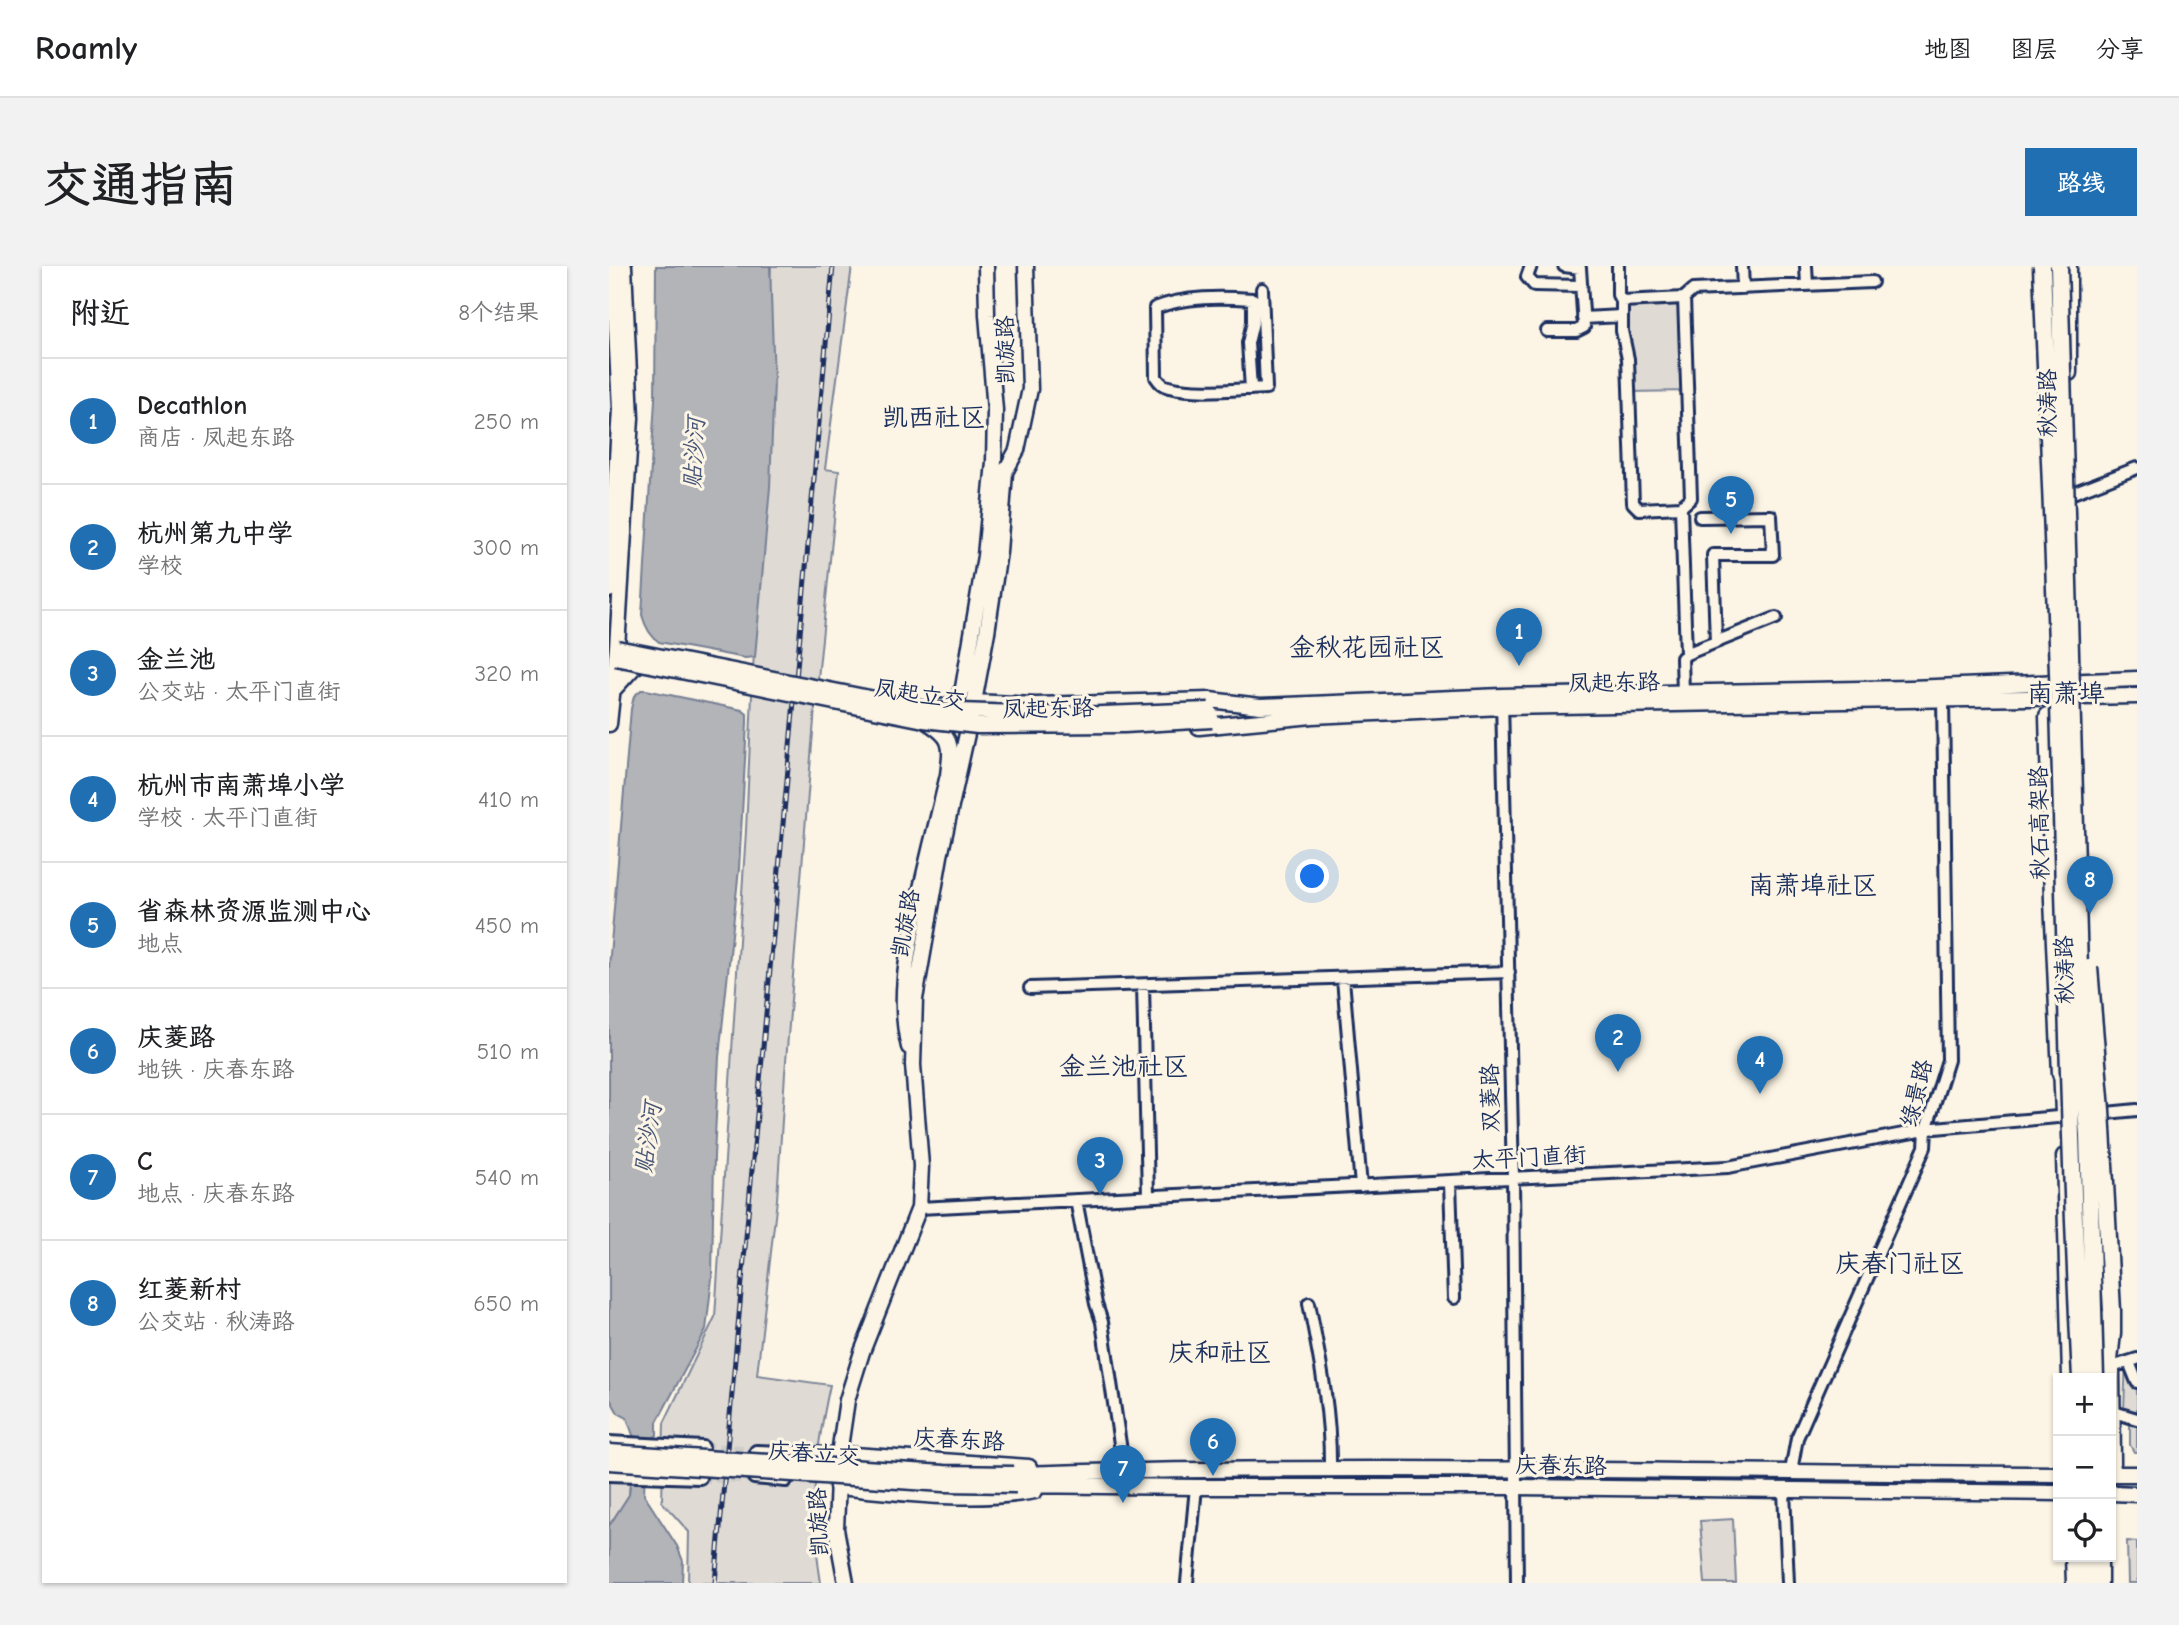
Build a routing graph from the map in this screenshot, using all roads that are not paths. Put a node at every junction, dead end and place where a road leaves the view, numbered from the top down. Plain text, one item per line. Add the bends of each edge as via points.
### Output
1 (613, 266) edge
2 (624, 266) edge
3 (986, 266) edge
4 (1026, 266) edge
5 (1531, 266) edge
6 (1564, 266) edge
7 (1618, 266) edge
8 (1742, 266) edge
9 (1806, 266) edge
10 (2034, 266) edge
11 (2042, 266) edge
12 (2059, 266) edge
13 (2069, 266) edge
14 (1873, 282) dead end
15 (1807, 285) junction
16 (1581, 286) junction
17 (1743, 288) junction
18 (1262, 289) dead end
19 (1684, 298) junction
20 (1622, 301) junction
21 (1622, 316) junction
22 (1583, 318) junction
23 (1547, 331) dead end
24 (1251, 388) junction
25 (625, 389) junction
26 (2137, 468) edge
27 (2070, 494) junction
28 (1681, 507) junction
29 (1700, 517) dead end
30 (2052, 551) junction
31 (609, 590) edge
32 (1776, 618) dead end
33 (1716, 642) junction
34 (613, 652) edge
35 (1686, 654) junction
36 (642, 663) junction
37 (2137, 679) edge
38 (2053, 681) junction
39 (2075, 681) junction
40 (613, 691) junction
41 (1683, 693) junction
42 (2137, 696) edge
43 (1943, 698) junction
44 (2076, 698) junction
45 (2054, 699) junction
46 (974, 702) junction
47 (1502, 702) junction
48 (1260, 706) junction
49 (927, 715) junction
50 (1211, 715) junction
51 (1312, 716) junction
52 (609, 724) edge
53 (967, 732) junction
54 (2077, 834) junction
55 (1509, 972) junction
56 (1343, 979) junction
57 (1143, 985) junction
58 (1030, 988) dead end
59 (913, 1065) junction
60 (2061, 1074) junction
61 (2137, 1111) edge
62 (2102, 1114) junction
63 (2063, 1117) junction
64 (1926, 1130) junction
65 (1513, 1179) junction
66 (1450, 1183) junction
67 (1360, 1186) junction
68 (1148, 1195) junction
69 (1076, 1200) junction
70 (919, 1208) junction
71 (1454, 1298) dead end
72 (1309, 1303) dead end
73 (2133, 1360) edge
74 (2070, 1373) edge
75 (2081, 1373) edge
76 (2095, 1373) edge
77 (2107, 1373) edge
78 (2107, 1373) edge
79 (2110, 1373) edge
80 (2137, 1382) edge
81 (2117, 1413) dead end
82 (2137, 1417) edge
83 (609, 1442) edge
84 (703, 1447) tunnel mouth
85 (756, 1451) tunnel mouth
86 (609, 1452) edge
87 (839, 1454) junction
88 (609, 1462) edge
89 (1124, 1471) junction
90 (1330, 1471) junction
91 (1517, 1471) junction
92 (1791, 1471) junction
93 (1076, 1473) junction
94 (2053, 1474) edge
95 (2116, 1474) edge
96 (2137, 1474) edge
97 (609, 1475) edge
98 (700, 1478) tunnel mouth
99 (754, 1478) tunnel mouth
100 (1015, 1479) junction
101 (1064, 1485) junction
102 (837, 1487) junction
103 (1196, 1487) junction
104 (1517, 1487) junction
105 (1784, 1490) junction
106 (2053, 1493) edge
107 (2116, 1493) edge
108 (2137, 1493) edge
109 (2073, 1562) edge
110 (2087, 1562) edge
111 (2099, 1562) edge
112 (2106, 1562) edge
113 (846, 1583) edge
114 (1187, 1583) edge
115 (1517, 1583) edge
116 (1788, 1583) edge
117 (2074, 1583) edge
118 (2088, 1583) edge
119 (2099, 1583) edge
120 (2106, 1583) edge

1 - 25 main road via 613,307
2 - 25 main road
3 - 49 main road, bridge via 995,410 985,556 963,688 954,704
4 - 46 main road, 凯旋路 via 1030,389 1017,450 1005,472 999,552
5 - 16 street via 1527,277 1534,285
6 - 16 street via 1580,268
7 - 20 street
8 - 17 street
9 - 15 street
10 - 38 main road, 秋涛路
11 - 30 highway, 秋石高架路, bridge
12 - 54 highway, 秋石高架路, bridge
13 - 27 main road, 秋涛路
14 - 15 street
15 - 17 street
16 - 22 street
17 - 19 street via 1693,290
18 - 24 street via 1266,388
19 - 20 street
19 - 28 street via 1691,498
20 - 21 street
21 - 22 street
21 - 28 street via 1633,503 1639,509
22 - 23 street via 1581,330
24 - 24 street via 1248,343 1252,299 1173,301 1155,308 1156,377 1160,383 1188,389
25 - 31 main road
25 - 34 main road via 631,418
26 - 27 street
27 - 39 main road, 秋涛路
28 - 35 street
29 - 33 street via 1771,516 1773,555 1713,555
30 - 60 highway, bridge via 2048,674
30 - 75 highway, 秋石高架路, bridge
32 - 33 street
33 - 35 street
34 - 36 main road, 凤起立交, bridge
34 - 40 main road
34 - 49 main road, 凤起立交, bridge
35 - 41 street via 1682,658
36 - 40 main road
36 - 49 main road, 凤起立交, bridge
37 - 39 main road, 凤起东路
38 - 39 main road, 凤起东路
38 - 41 main road, 凤起东路
38 - 45 main road, 秋涛路
39 - 44 main road, 秋涛路
40 - 52 main road
41 - 47 main road, 凤起东路
42 - 44 main road, 凤起东路
43 - 45 main road, 凤起东路
43 - 47 main road, 凤起东路
43 - 64 street, 绿景路 via 1948,1060
44 - 45 main road, 凤起东路
44 - 62 main road, 秋涛路 via 2088,1021
45 - 60 main road, 秋涛路
46 - 48 main road, 凤起东路 via 1036,705 1210,700
46 - 53 main road, 凯旋路
47 - 48 main road, 凤起东路
47 - 51 main road, 凤起东路
47 - 55 street, 双菱路
48 - 50 main road, 凤起立交
49 - 50 main road, 凤起立交, bridge via 990,726 1124,724
49 - 59 main road via 950,740 951,753 907,956 904,1026
50 - 51 main road, 凤起立交
51 - 53 main road, 凤起东路 via 1192,727
53 - 59 main road, 凯旋路 via 919,974
54 - 76 highway, 秋石高架路, bridge
54 - 77 highway, bridge via 2101,1110 2112,1311
55 - 56 street
55 - 65 street, 双菱路
56 - 57 street
56 - 67 street
57 - 58 street
57 - 68 street
59 - 70 main road, 凯旋路 via 921,1166
60 - 63 main road, 秋涛路
61 - 62 street, 太平门直街
62 - 63 street, 太平门直街
62 - 78 main road, 秋涛路
63 - 64 street, 太平门直街
63 - 74 main road, 秋涛路
64 - 65 street, 太平门直街 via 1728,1167
64 - 92 street, 绿景路 via 1925,1147 1797,1438
65 - 66 street, 太平门直街
65 - 91 street, 双菱路
66 - 67 street, 太平门直街
66 - 71 street
67 - 68 street, 太平门直街
68 - 69 street, 太平门直街
69 - 70 street, 太平门直街
69 - 89 street via 1102,1322
70 - 87 main road, 凯旋路 via 862,1352 847,1400
72 - 90 street via 1327,1393
73 - 79 street
73 - 80 street
81 - 82 street
83 - 84 street
85 - 87 street
86 - 100 main road, 庆春立交, bridge
87 - 93 main road, 庆春东路
87 - 102 main road, 凯旋路
88 - 100 main road, 庆春立交, bridge via 944,1484
89 - 90 main road, 庆春东路
89 - 93 main road, 庆春东路
90 - 91 main road, 庆春东路
91 - 92 main road, 庆春东路
91 - 104 street, 双菱路
92 - 94 main road, 庆春东路
93 - 100 main road, 庆春东路
95 - 96 main road
97 - 98 street
99 - 102 street
100 - 101 main road, 庆春东路
101 - 102 main road, 庆春东路 via 1007,1496
101 - 103 main road, 庆春东路
102 - 113 main road, 凯旋路 via 836,1529
103 - 104 main road, 庆春东路
103 - 114 street
104 - 105 main road, 庆春东路
104 - 115 street, 双菱路
105 - 106 main road, 庆春东路
105 - 116 street
107 - 108 main road
109 - 117 main road
110 - 118 highway
111 - 119 highway
112 - 120 main road

